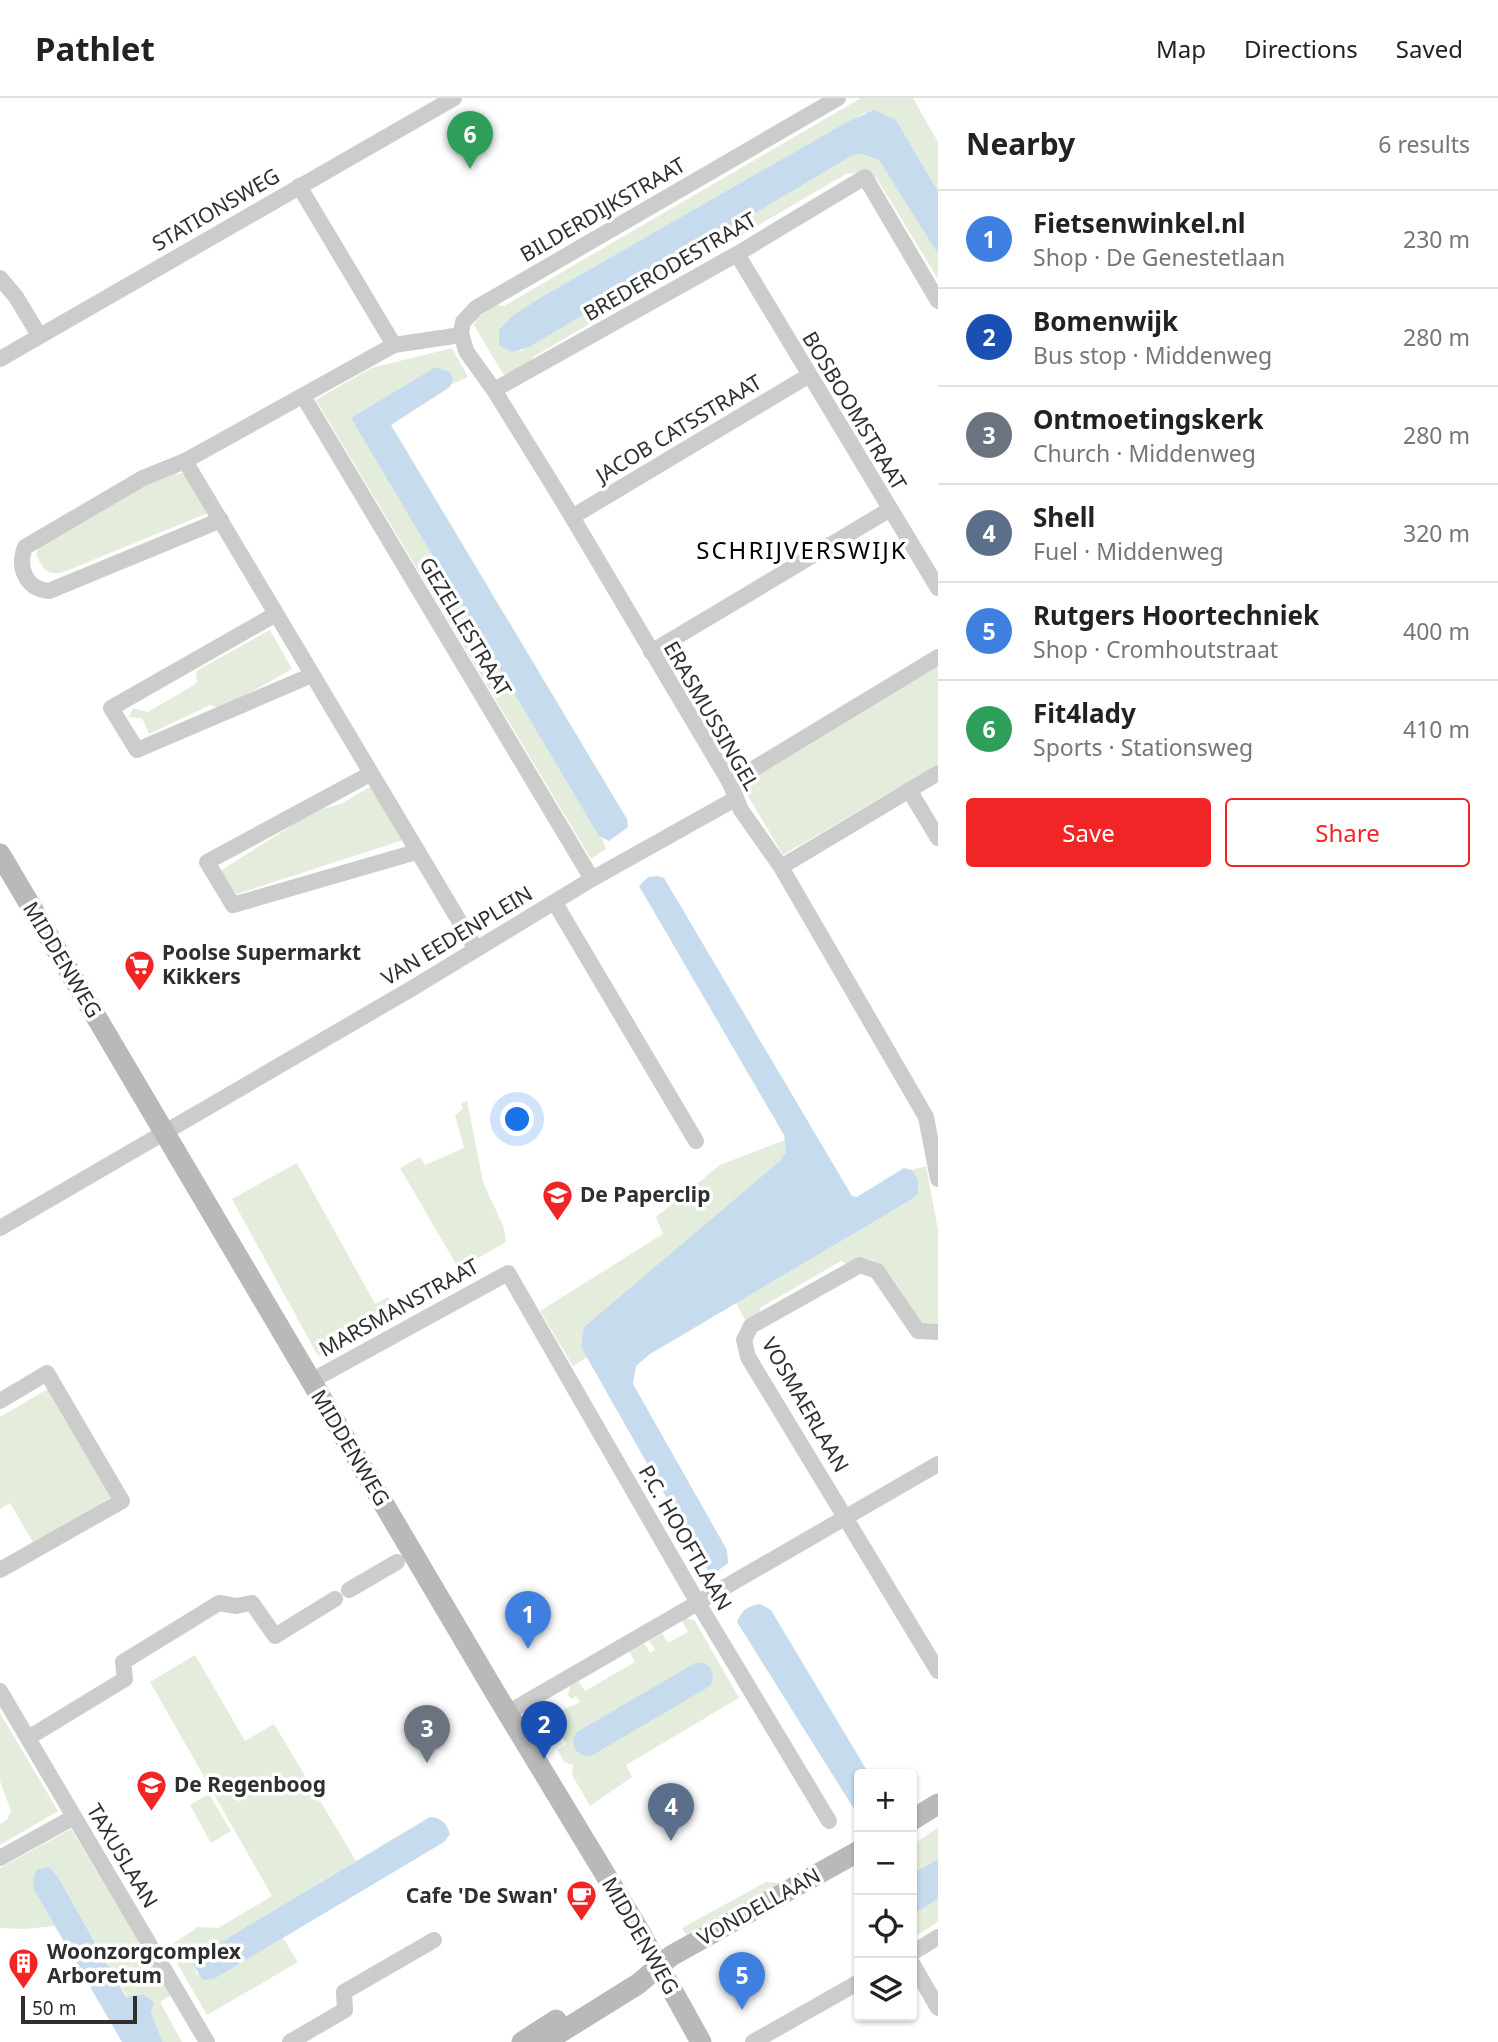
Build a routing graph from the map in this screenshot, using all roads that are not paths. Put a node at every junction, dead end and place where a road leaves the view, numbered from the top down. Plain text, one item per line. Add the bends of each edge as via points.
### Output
1 (454, 98) edge
2 (838, 98) edge
3 (299, 186) junction
4 (737, 254) junction
5 (0, 278) edge
6 (938, 301) edge
7 (38, 335) junction
8 (461, 335) junction
9 (394, 345) junction
10 (0, 359) edge
11 (808, 376) junction
12 (494, 390) junction
13 (303, 396) junction
14 (186, 461) junction
15 (889, 510) junction
16 (572, 517) junction
17 (221, 520) junction
18 (938, 588) edge
19 (276, 614) junction
20 (651, 652) junction
21 (938, 657) edge
22 (312, 675) junction
23 (938, 773) edge
24 (370, 774) junction
25 (909, 790) junction
26 (732, 791) junction
27 (938, 838) edge
28 (416, 852) junction
29 (0, 854) edge
30 (781, 867) junction
31 (592, 879) junction
32 (555, 903) junction
33 (476, 949) junction
34 (932, 1113) edge
35 (164, 1131) junction
36 (696, 1141) dead end
37 (938, 1180) edge
38 (0, 1228) edge
39 (508, 1273) joint
40 (938, 1332) edge
41 (311, 1381) junction
42 (0, 1401) edge
43 (938, 1464) edge
44 (845, 1518) junction
45 (397, 1562) dead end
46 (0, 1570) edge
47 (698, 1603) junction
48 (938, 1671) edge
49 (0, 1691) edge
50 (507, 1713) junction
51 (28, 1738) junction
52 (938, 1804) edge
53 (74, 1817) junction
54 (917, 1817) edge
55 (829, 1821) dead end
56 (854, 1854) edge
57 (0, 1858) edge
58 (938, 1937) edge
59 (434, 1940) dead end
60 (917, 1950) edge
61 (658, 1964) junction
62 (917, 1972) edge
63 (854, 1985) edge
64 (938, 2008) edge
65 (207, 2042) edge
66 (290, 2042) edge
67 (522, 2042) edge
68 (545, 2042) edge
69 (701, 2042) edge
70 (754, 2042) edge

1 - 3 street, STATIONSWEG
2 - 8 street, BILDERDIJKSTRAAT via 476,308 463,322
3 - 7 street, STATIONSWEG
3 - 9 street
4 - 6 street, BREDERODESTRAAT via 865,177
4 - 11 street, BOSBOOMSTRAAT
4 - 12 street, BREDERODESTRAAT
5 - 7 street
7 - 10 street, STATIONSWEG
8 - 9 street
8 - 12 street, ERASMUSSINGEL via 466,351
9 - 13 street
11 - 15 street, BOSBOOMSTRAAT
11 - 16 street, JACOB CATSSTRAAT
12 - 16 street, ERASMUSSINGEL
13 - 14 street
13 - 31 street, GEZELLESTRAAT
14 - 17 street
14 - 17 street via 143,478 25,547 24,575 39,590 49,590
15 - 18 street, BOSBOOMSTRAAT
15 - 20 street
16 - 20 street, ERASMUSSINGEL
17 - 19 street
19 - 22 street
19 - 22 street via 111,708 137,750
20 - 26 street, ERASMUSSINGEL
21 - 26 street, VAN EEDENPLEIN
22 - 24 street
23 - 25 street
24 - 28 street
24 - 28 street via 207,862 233,905
25 - 27 street
25 - 30 street
26 - 30 street, ERASMUSSINGEL
26 - 31 street, VAN EEDENPLEIN
28 - 33 street
29 - 35 street, MIDDENWEG
30 - 34 street, ERASMUSSINGEL
31 - 32 street, VAN EEDENPLEIN
32 - 33 street, VAN EEDENPLEIN
32 - 36 street
33 - 35 street, VAN EEDENPLEIN
34 - 37 street, ERASMUSSINGEL
35 - 38 street, VAN EEDENPLEIN
35 - 41 street, MIDDENWEG
39 - 41 street, MARSMANSTRAAT
39 - 47 street, P.C. HOOFTLAAN
40 - 44 street, VOSMAERLAAN via 918,1331 877,1272 860,1265 746,1332 748,1357
41 - 50 street, MIDDENWEG
42 - 46 street via 47,1373 122,1501
43 - 44 street
44 - 47 street
44 - 48 street, VOSMAERLAAN
45 - 51 street via 275,1636 252,1603 219,1603 123,1661 125,1679
47 - 50 street
47 - 55 street, P.C. HOOFTLAAN
49 - 51 street, TAXUSLAAN
50 - 61 street, MIDDENWEG
51 - 53 street, TAXUSLAAN
52 - 54 street
53 - 57 street
53 - 65 street, TAXUSLAAN
56 - 61 street, VONDELLAAN
58 - 60 street
59 - 66 street via 344,1992 345,2010
61 - 67 street via 629,1972
61 - 68 street via 638,1984
61 - 69 street, MIDDENWEG
62 - 64 street
63 - 70 street

